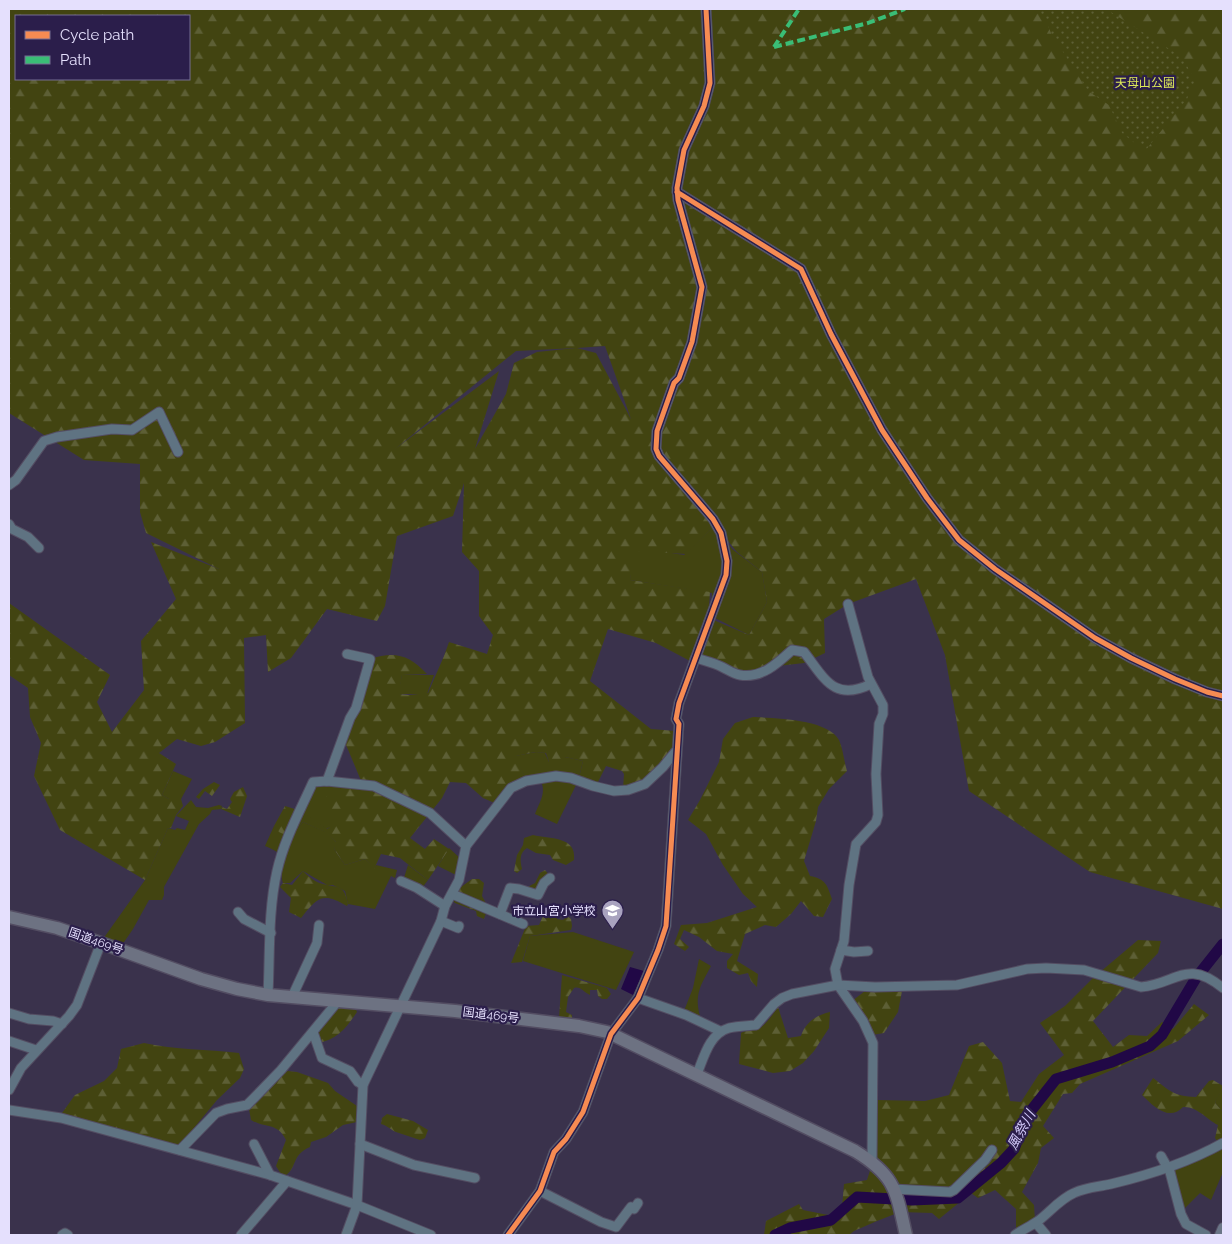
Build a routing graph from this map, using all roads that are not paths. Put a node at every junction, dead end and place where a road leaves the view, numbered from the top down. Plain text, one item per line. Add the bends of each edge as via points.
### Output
1 (706, 9) edge
2 (677, 192) junction
3 (178, 452) dead end
4 (9, 485) edge
5 (9, 524) edge
6 (40, 548) dead end
7 (848, 604) dead end
8 (347, 654) dead end
9 (696, 658) junction
10 (871, 684) junction
11 (1223, 696) edge
12 (676, 751) junction
13 (327, 781) junction
14 (466, 846) junction
15 (550, 878) dead end
16 (401, 881) dead end
17 (452, 894) junction
18 (445, 906) junction
19 (238, 912) dead end
20 (500, 914) junction
21 (9, 917) edge
22 (441, 921) junction
23 (523, 924) dead end
24 (319, 925) dead end
25 (459, 926) dead end
26 (271, 933) junction
27 (101, 943) junction
28 (841, 950) junction
29 (868, 951) dead end
30 (838, 985) junction
31 (1223, 988) edge
32 (268, 995) junction
33 (292, 997) junction
34 (638, 998) junction
35 (338, 1001) junction
36 (400, 1006) junction
37 (9, 1013) edge
38 (62, 1024) junction
39 (720, 1031) junction
40 (313, 1032) junction
41 (611, 1034) junction
42 (9, 1041) edge
43 (36, 1050) junction
44 (697, 1074) junction
45 (363, 1085) junction
46 (9, 1090) edge
47 (9, 1110) edge
48 (1223, 1143) edge
49 (254, 1144) dead end
50 (360, 1144) junction
51 (180, 1150) junction
52 (992, 1150) dead end
53 (1161, 1156) dead end
54 (872, 1161) junction
55 (1168, 1167) junction
56 (270, 1175) junction
57 (475, 1178) dead end
58 (287, 1181) junction
59 (893, 1189) junction
60 (540, 1191) junction
61 (638, 1203) dead end
62 (357, 1205) junction
63 (1036, 1223) junction
64 (1223, 1228) edge
65 (62, 1235) edge
66 (68, 1235) edge
67 (240, 1235) edge
68 (346, 1235) edge
69 (431, 1235) edge
70 (508, 1235) edge
71 (906, 1235) edge
72 (1015, 1235) edge
73 (1046, 1235) edge
74 (1206, 1235) edge
75 (1220, 1235) edge

1 - 2 street via 710,83 704,106 684,150
2 - 9 street via 702,287 692,342 658,426 655,442 658,456 721,532 727,561 726,575
2 - 11 street via 801,269 882,430 959,540 995,570 1095,638 1175,679
3 - 4 street via 159,412 132,430 112,429 44,441
5 - 6 street
7 - 10 street
8 - 13 street via 370,659 356,708
9 - 10 street via 740,675 752,675 780,662 792,650 804,652 829,684 838,689 850,691
9 - 12 street via 679,704
10 - 28 street via 883,705 876,774 878,815 876,822 856,844
12 - 14 street via 646,784 628,790 614,791 556,776 526,781 511,788
12 - 34 street via 666,926
13 - 14 street via 374,786 404,800 430,813
13 - 26 street via 312,782 287,842 277,871
14 - 17 street via 459,880
15 - 20 street via 538,895 510,888
16 - 18 street
17 - 18 street
17 - 20 street
18 - 22 street
19 - 26 street via 244,919
20 - 23 street
21 - 27 highway, 国道469号
22 - 25 street
22 - 36 street
24 - 33 street via 317,943
26 - 32 street
27 - 32 highway, 国道469号 via 201,979
27 - 38 street via 76,1005
28 - 29 street
28 - 30 street via 835,969
30 - 31 street via 957,985 1046,968 1084,970 1141,986 1194,973 1210,978
30 - 39 street via 792,994 774,1004 756,1025
30 - 54 street via 863,1021 873,1043
32 - 33 highway, 国道469号
33 - 35 highway, 国道469号
34 - 39 street
34 - 41 street
35 - 36 highway, 国道469号
35 - 40 street
36 - 41 highway, 国道469号 via 580,1026
36 - 45 street
37 - 38 street
38 - 43 street
39 - 44 street via 709,1044
40 - 45 street via 322,1058 350,1071
40 - 51 street via 247,1105 220,1110
41 - 44 highway, 国道469号
41 - 60 street via 583,1112 554,1152
42 - 43 street
43 - 46 street
44 - 54 highway, 国道469号
45 - 50 street
47 - 51 street via 61,1118
48 - 55 street
49 - 56 street
50 - 57 street via 414,1166
50 - 62 street
51 - 56 street
52 - 59 street via 986,1160 950,1192
53 - 55 street
54 - 59 highway, 国道469号
55 - 63 street via 1072,1194
55 - 74 street via 1183,1219
56 - 58 street
58 - 62 street
58 - 67 street
59 - 71 highway, 国道469号
60 - 61 street via 616,1227
60 - 70 street
62 - 68 street
62 - 69 street
63 - 72 street
63 - 73 street
64 - 75 main road
65 - 66 street via 65,1232

